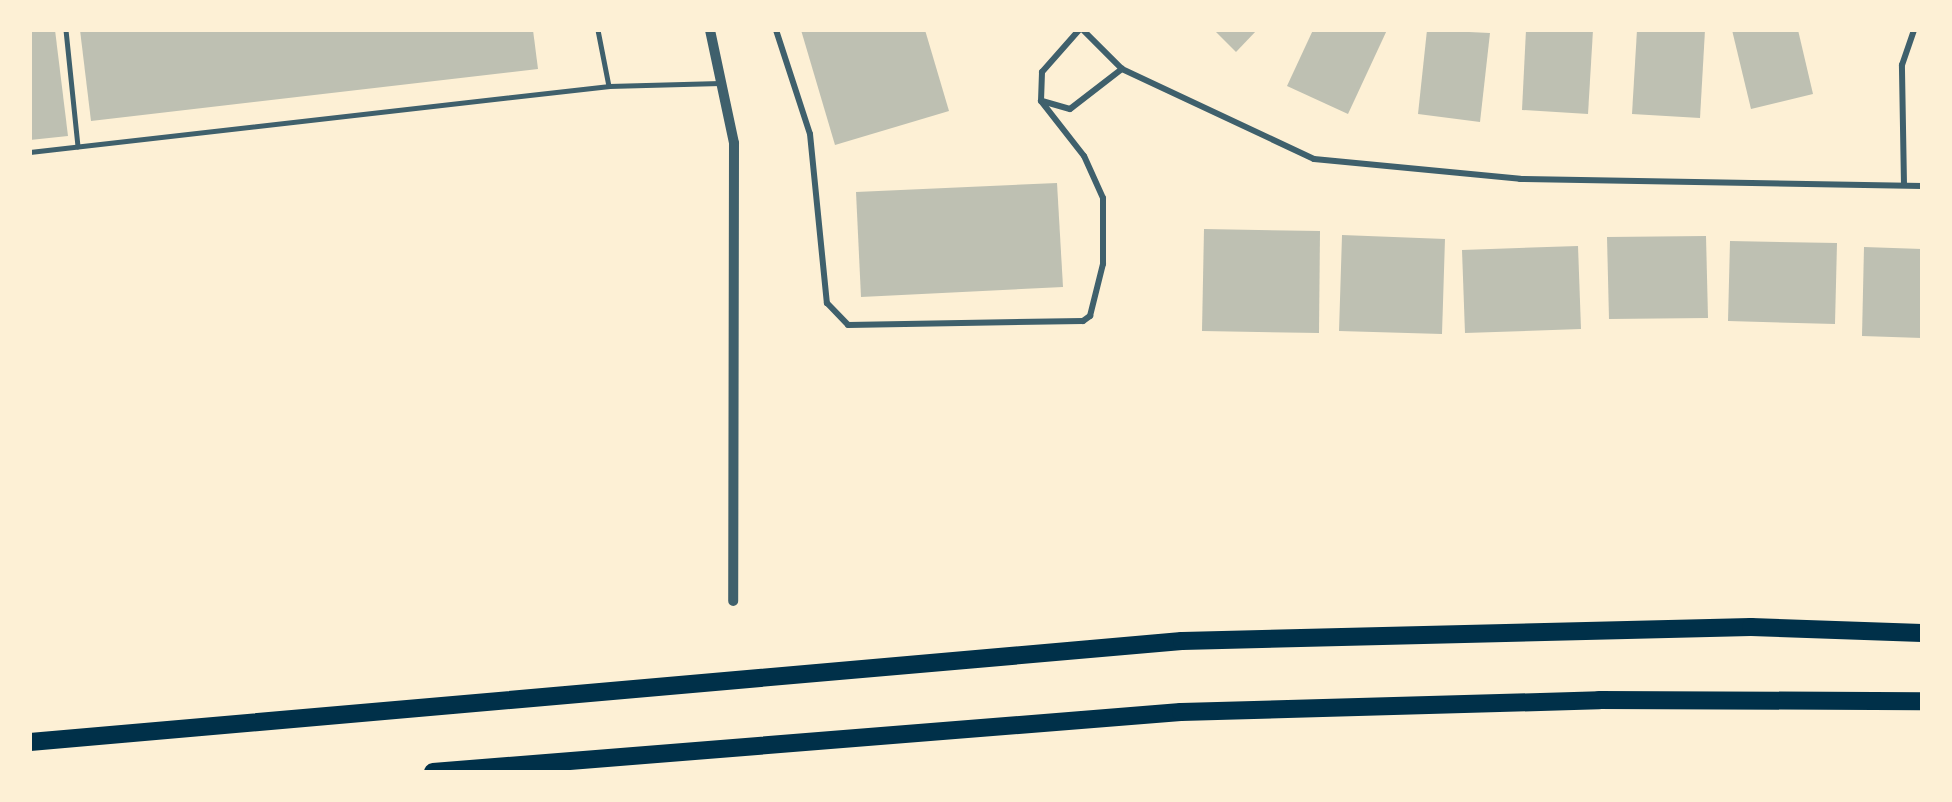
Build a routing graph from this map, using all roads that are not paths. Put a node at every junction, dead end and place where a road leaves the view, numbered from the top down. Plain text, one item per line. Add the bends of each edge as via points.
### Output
1 (66, 30) edge
2 (598, 30) edge
3 (710, 30) edge
4 (776, 30) edge
5 (1081, 30) edge
6 (1914, 30) edge
7 (1122, 69) junction
8 (724, 83) junction
9 (609, 86) junction
10 (1041, 101) junction
11 (78, 146) junction
12 (30, 152) edge
13 (1904, 185) junction
14 (1922, 186) edge
15 (733, 601) dead end
16 (1922, 633) edge
17 (1922, 701) edge
18 (30, 742) edge
19 (433, 772) edge

1 - 11 lane
2 - 9 lane
3 - 8 street
4 - 10 street via 810,134 827,303 848,325 1083,321 1090,316 1103,264 1103,198 1084,156
5 - 7 street
5 - 10 street via 1042,72
6 - 13 street via 1902,65
7 - 10 street via 1070,109
7 - 13 street via 1314,159 1520,179
8 - 9 lane
8 - 15 street via 734,144
9 - 11 lane
11 - 12 lane
13 - 14 street
16 - 18 highway via 1751,627 1182,641
17 - 19 highway via 1599,700 1180,712

